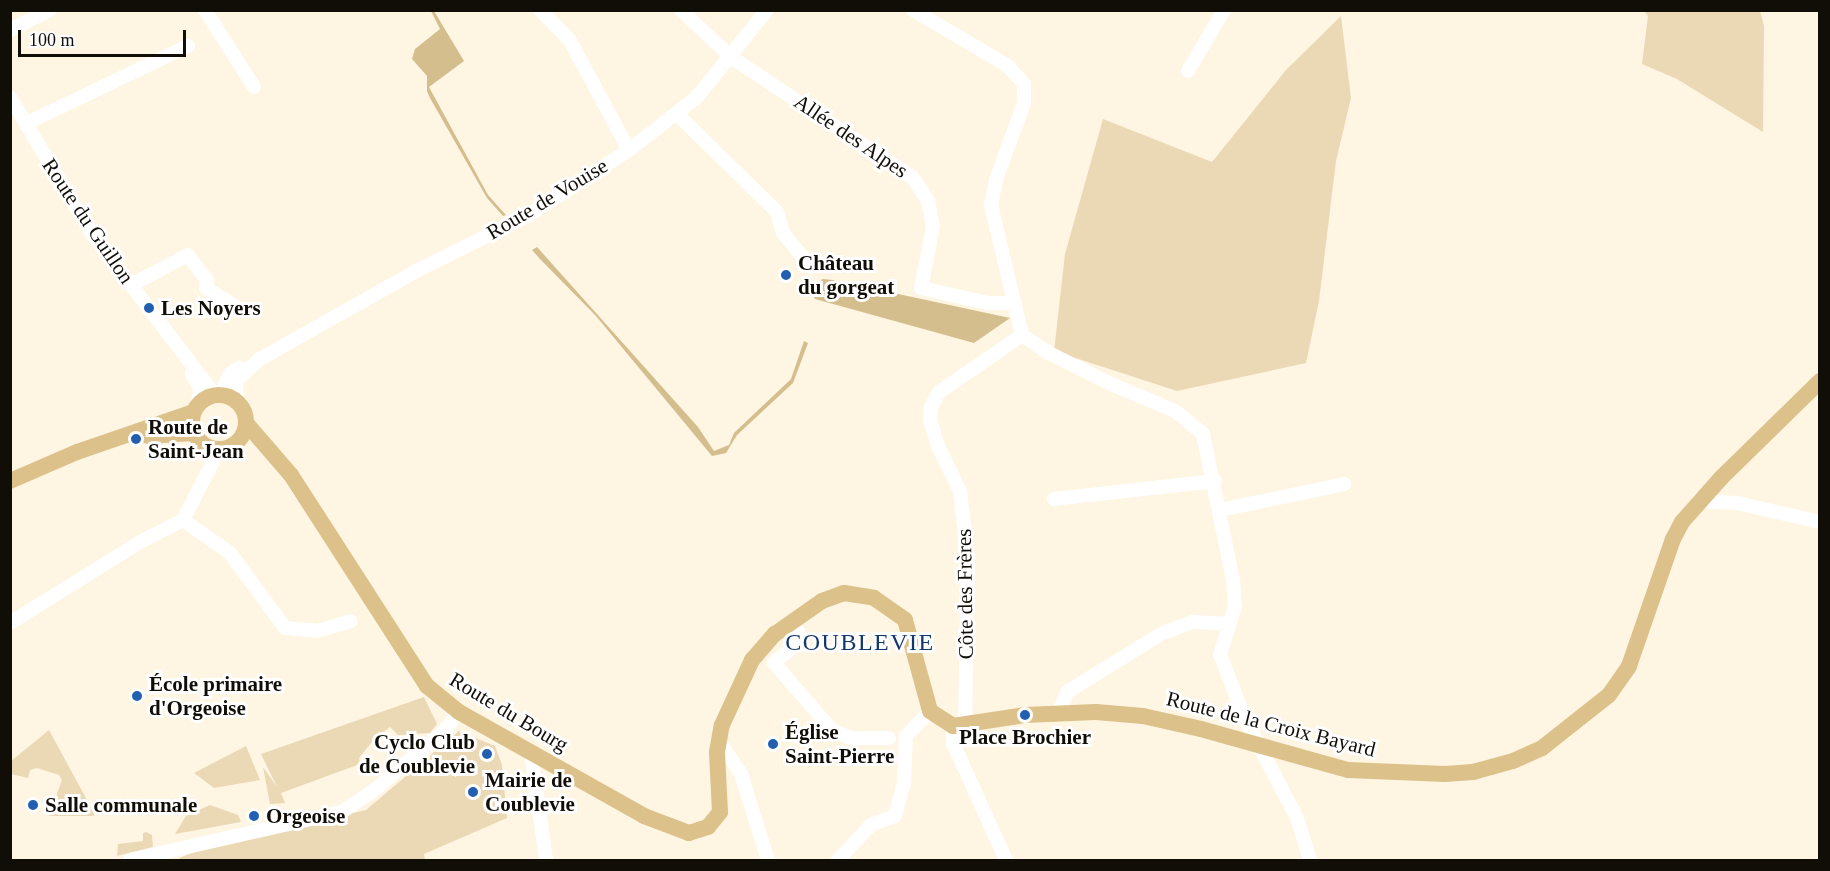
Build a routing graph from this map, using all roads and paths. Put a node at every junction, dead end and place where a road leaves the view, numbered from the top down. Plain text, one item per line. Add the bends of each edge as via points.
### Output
1 (50, 10) edge
2 (205, 10) edge
3 (540, 10) edge
4 (681, 10) edge
5 (766, 10) edge
6 (913, 10) edge
7 (1224, 10) edge
8 (10, 30) edge
9 (188, 46) dead end
10 (731, 57) junction
11 (1188, 71) dead end
12 (254, 87) dead end
13 (10, 97) edge
14 (677, 114) junction
15 (25, 124) junction
16 (629, 150) junction
17 (811, 267) dead end
18 (131, 285) junction
19 (1015, 303) junction
20 (237, 307) dead end
21 (1022, 335) junction
22 (173, 340) junction
23 (260, 358) junction
24 (1820, 381) edge
25 (218, 395) junction
26 (237, 402) junction
27 (195, 408) junction
28 (246, 423) junction
29 (193, 433) junction
30 (235, 444) junction
31 (219, 450) junction
32 (77, 452) junction
33 (10, 481) edge
34 (1215, 481) junction
35 (1344, 484) dead end
36 (1054, 499) dead end
37 (1699, 501) junction
38 (1220, 510) junction
39 (183, 520) junction
40 (1820, 522) edge
41 (322, 527) junction
42 (11, 621) edge
43 (351, 621) dead end
44 (793, 621) junction
45 (1229, 624) junction
46 (930, 711) junction
47 (459, 712) junction
48 (1059, 712) junction
49 (955, 725) junction
50 (889, 738) dead end
51 (719, 741) junction
52 (1259, 747) junction
53 (531, 752) junction
54 (158, 856) edge
55 (544, 856) edge
56 (130, 861) edge
57 (768, 861) edge
58 (838, 861) edge
59 (1006, 861) edge
60 (1310, 861) edge

1 - 8 street
2 - 12 street
3 - 16 street via 569,39
4 - 10 street
5 - 10 street, Route de Vouise
6 - 19 street via 1008,66 1024,84 1024,103 996,180 992,205
7 - 11 street
9 - 15 street
10 - 14 street, Route de Vouise
10 - 19 street, Allée des Alpes via 914,178 928,201 933,227 921,288 988,303
13 - 15 street, Route du Guillon
14 - 16 street, Route de Vouise
14 - 17 street via 777,212 783,233
15 - 18 street, Route du Guillon via 92,234
16 - 23 street, Route de Vouise via 529,215 418,270
18 - 20 street via 188,255 207,280 206,288
18 - 22 street, Route du Guillon
19 - 21 street
21 - 34 street via 1100,379 1175,411 1203,434
21 - 49 street, Côte des Frères via 938,393 931,407 930,420 938,446 960,491 968,558
22 - 25 street, Route du Guillon
22 - 27 street, Route du Guillon via 197,380
23 - 25 street, Route de Vouise via 230,374
23 - 26 street, Route de Vouise via 236,381
24 - 37 main road, Route de la Croix Bayard
25 - 26 main road
25 - 27 main road
26 - 28 main road
27 - 29 main road
27 - 32 main road
28 - 30 main road
28 - 41 main road, Route du Bourg via 291,475
29 - 31 main road via 203,445
29 - 32 main road via 166,432
30 - 31 main road
30 - 41 main road, Route du Bourg via 258,449 272,458
31 - 39 street
32 - 33 main road
34 - 36 street
34 - 38 street
35 - 38 street
37 - 40 street via 1737,503
37 - 52 main road, Route de la Croix Bayard via 1672,539 1649,612 1620,681 1586,716 1542,748 1473,772 1406,774 1348,770
38 - 45 street via 1233,580 1235,606
39 - 42 street
39 - 43 street via 230,553 285,628 317,630
41 - 47 main road, Route du Bourg via 415,674
44 - 46 main road, Route du Bourg via 828,598 844,593 888,604 906,620 910,630 920,686
44 - 50 street via 802,640 774,663 832,730 851,738
44 - 51 main road, Route du Bourg via 752,660 732,699
45 - 48 street via 1193,622 1161,634 1067,692
45 - 52 street via 1220,655
46 - 49 main road
46 - 58 street via 906,736 904,783 895,816 871,825
47 - 53 main road, Route du Bourg
47 - 54 street via 445,730 342,812
48 - 49 main road, Route de la Croix Bayard
48 - 52 main road, Route de la Croix Bayard via 1143,716
49 - 59 street, Côte des Frères via 953,743
51 - 53 main road, Route du Bourg via 720,812 708,827 689,833 662,826
51 - 57 street via 741,774
52 - 60 street via 1297,818
53 - 55 street
54 - 56 street

